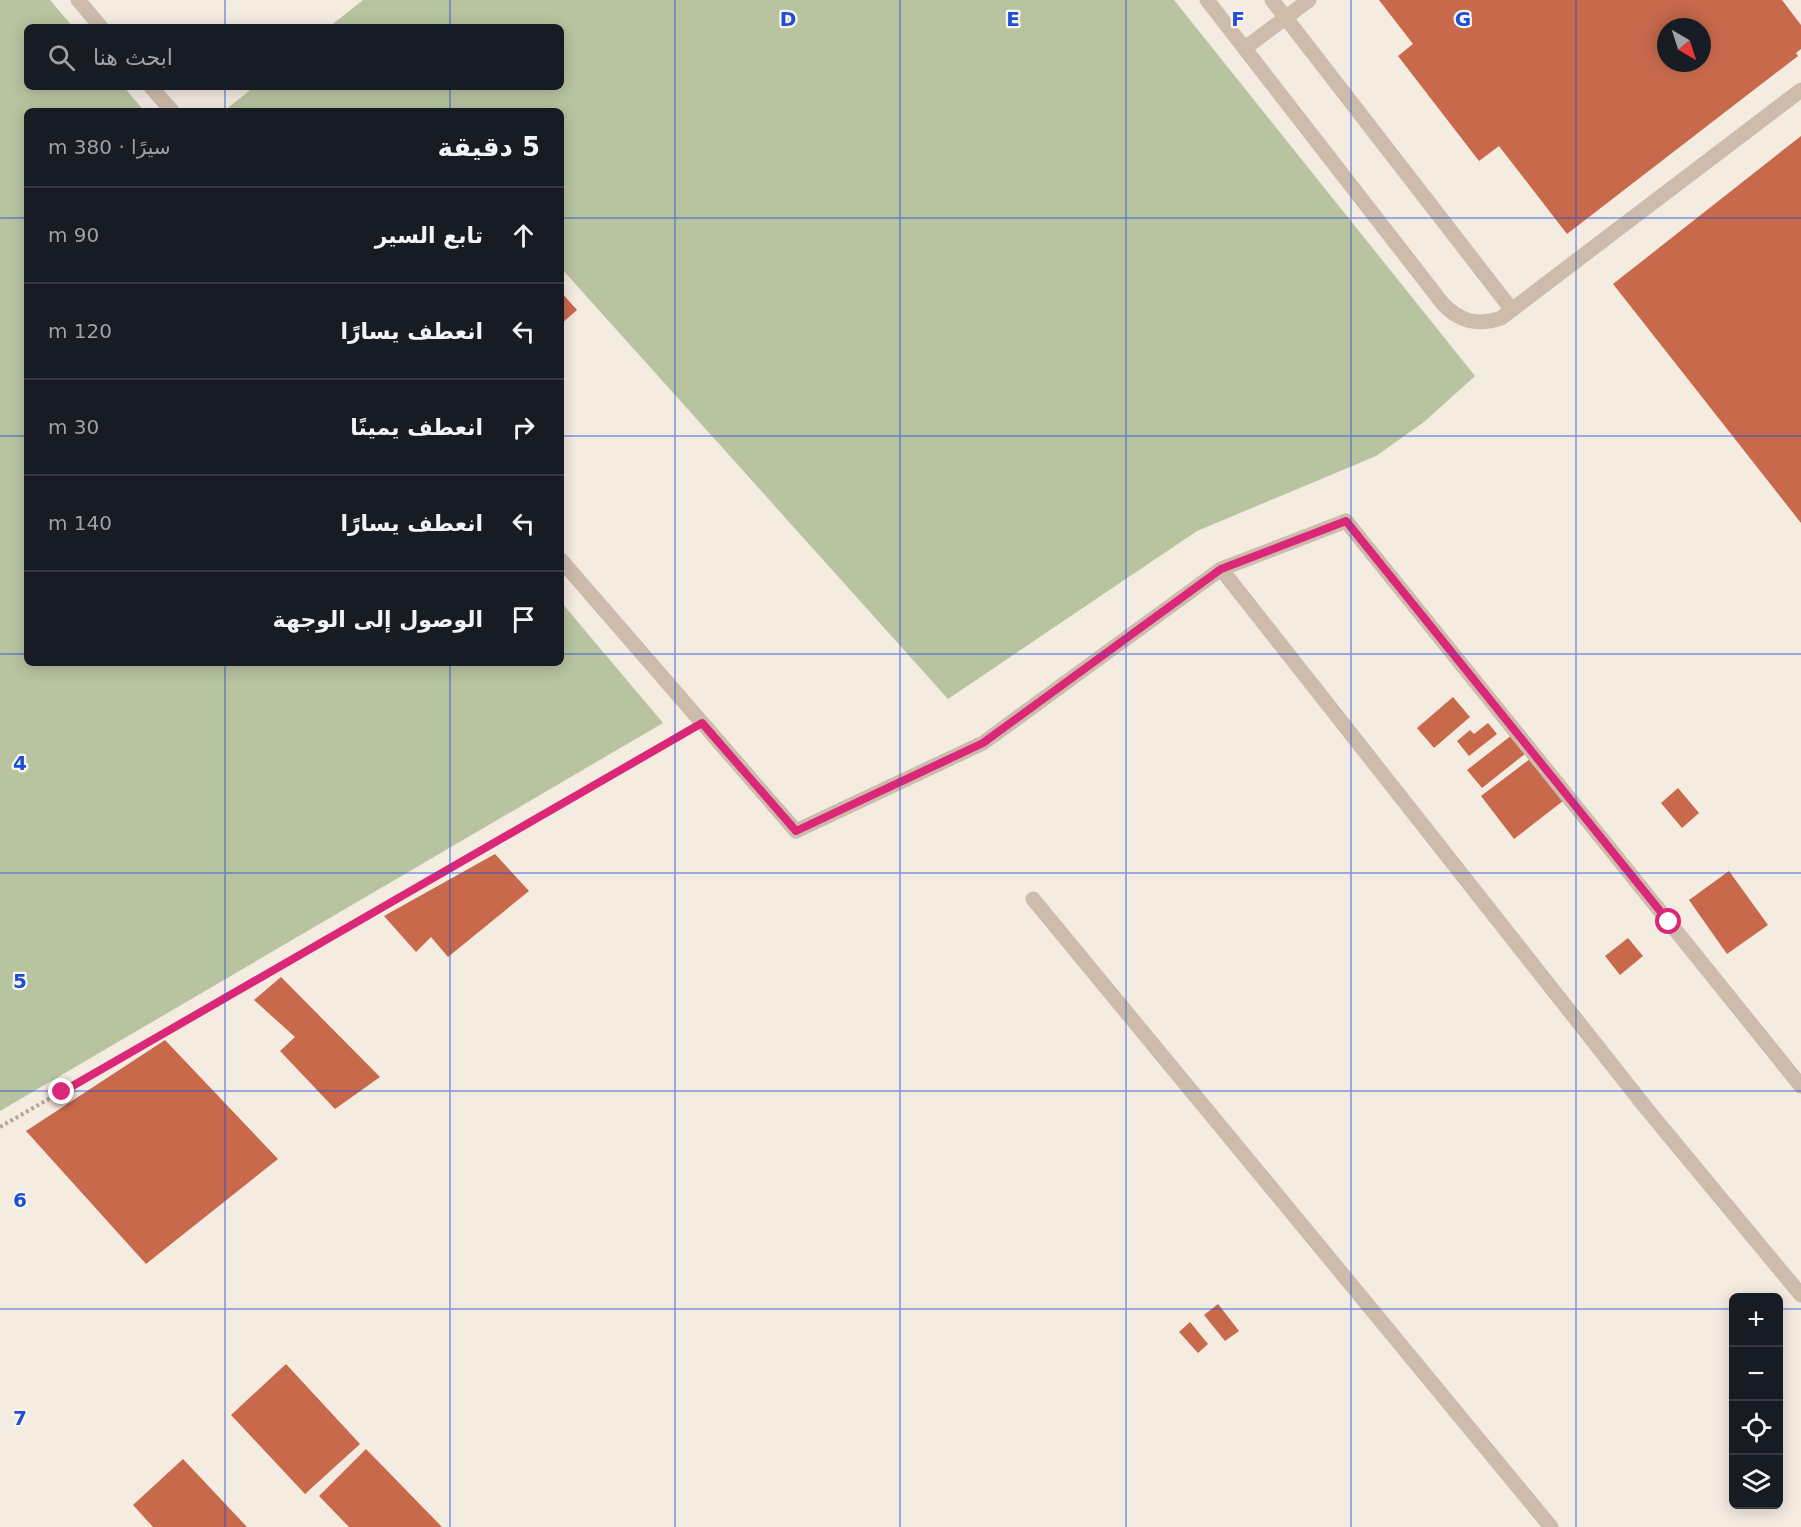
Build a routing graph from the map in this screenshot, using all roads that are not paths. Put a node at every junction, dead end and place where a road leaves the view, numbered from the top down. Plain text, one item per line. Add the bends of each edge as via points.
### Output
1 (78, 0) edge
2 (1207, 0) edge
3 (1272, 0) edge
4 (1309, 0) edge
5 (1286, 18) junction
6 (98, 24) edge
7 (1245, 48) junction
8 (154, 90) edge
9 (1801, 90) edge
10 (169, 108) edge
11 (1512, 310) junction
12 (564, 563) edge
13 (1221, 569) junction
14 (1033, 900) dead end
15 (1801, 1086) edge
16 (1801, 1295) edge
17 (1551, 1527) edge

1 - 6 street
2 - 7 street
3 - 5 street
4 - 5 street
5 - 7 street
5 - 11 street
7 - 11 street via 1452,314 1463,320 1489,322
8 - 10 street
9 - 11 street
12 - 13 street via 796,831 983,743
13 - 15 street via 1346,521
13 - 16 street via 1646,1108
14 - 17 street

